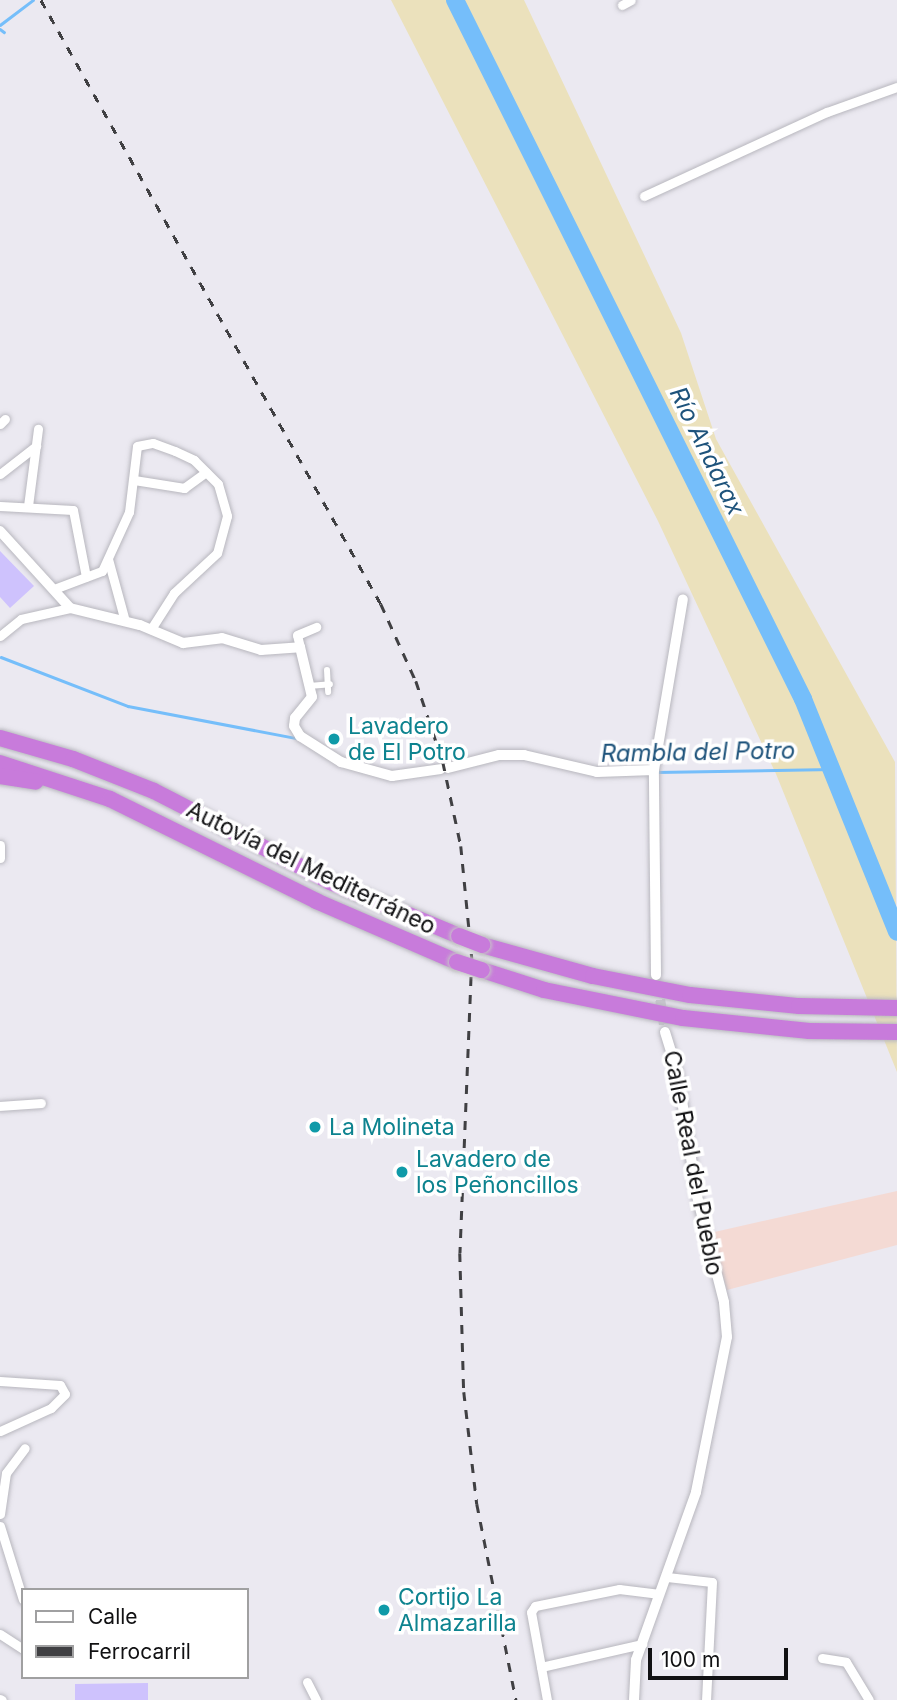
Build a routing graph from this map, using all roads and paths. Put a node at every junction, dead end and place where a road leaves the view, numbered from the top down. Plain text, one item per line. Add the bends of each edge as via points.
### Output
1 (897, 87) edge
2 (644, 196) dead end
3 (38, 429) dead end
4 (36, 446) junction
5 (206, 472) junction
6 (0, 474) edge
7 (134, 480) junction
8 (0, 506) edge
9 (28, 506) junction
10 (0, 531) edge
11 (108, 559) junction
12 (86, 577) junction
13 (54, 589) junction
14 (682, 599) dead end
15 (70, 608) junction
16 (125, 621) junction
17 (316, 627) dead end
18 (151, 629) junction
19 (0, 636) edge
20 (300, 647) junction
21 (327, 670) dead end
22 (309, 686) junction
23 (0, 738) edge
24 (0, 763) edge
25 (654, 770) junction
26 (0, 776) edge
27 (75, 785) junction
28 (0, 845) edge
29 (0, 858) edge
30 (656, 975) tunnel mouth
31 (897, 1008) edge
32 (897, 1031) edge
33 (666, 1032) tunnel mouth
34 (41, 1103) dead end
35 (0, 1106) edge
36 (0, 1381) edge
37 (0, 1431) edge
38 (25, 1448) dead end
39 (0, 1514) edge
40 (0, 1526) edge
41 (667, 1577) junction
42 (21, 1594) edge
43 (659, 1594) junction
44 (0, 1634) edge
45 (642, 1644) junction
46 (21, 1648) edge
47 (822, 1658) dead end
48 (541, 1667) junction
49 (307, 1682) dead end
50 (316, 1700) edge
51 (547, 1700) edge
52 (634, 1700) edge
53 (706, 1700) edge
54 (869, 1700) edge

1 - 2 street via 827,113
3 - 4 street
4 - 6 street
4 - 9 street
5 - 7 street via 184,488
5 - 7 street via 194,460 144,442 137,446
5 - 18 street via 218,484 227,505 217,553 174,593
7 - 11 street via 126,524
8 - 9 street
9 - 12 street via 73,510
10 - 13 street
11 - 12 street via 102,571
11 - 16 street
12 - 13 street
13 - 15 street
14 - 25 street
15 - 16 street
15 - 19 street via 20,619
16 - 18 street
17 - 20 street via 297,635
18 - 20 street via 183,643 222,638 261,650
20 - 22 street
21 - 22 street via 329,688
22 - 25 street via 312,697 295,718 300,736 341,762 392,776 499,755 524,755 597,772
23 - 31 highway, Autovía del Mediterráneo, bridge via 73,759 154,791 330,882 482,945 644,987 799,1006
24 - 27 highway, Autovía del Mediterráneo
25 - 30 street
26 - 27 highway
27 - 32 highway, Autovía del Mediterráneo, bridge via 152,817 316,901 457,962 544,990 639,1011 809,1031
28 - 29 street
33 - 41 street, Calle Real del Pueblo via 678,1074 696,1196 724,1302 727,1337 696,1492
34 - 35 street
36 - 37 street via 50,1383 64,1389 61,1401 51,1408
38 - 39 street via 6,1473
40 - 42 street
41 - 43 street, Calle Real del Pueblo
41 - 53 street via 712,1582
43 - 45 street, Calle Real del Pueblo
43 - 48 street via 619,1589 535,1606 531,1612
44 - 46 street
45 - 48 street
45 - 52 street, Calle Real del Pueblo via 636,1660
47 - 54 street via 846,1662
48 - 51 street
49 - 50 street

